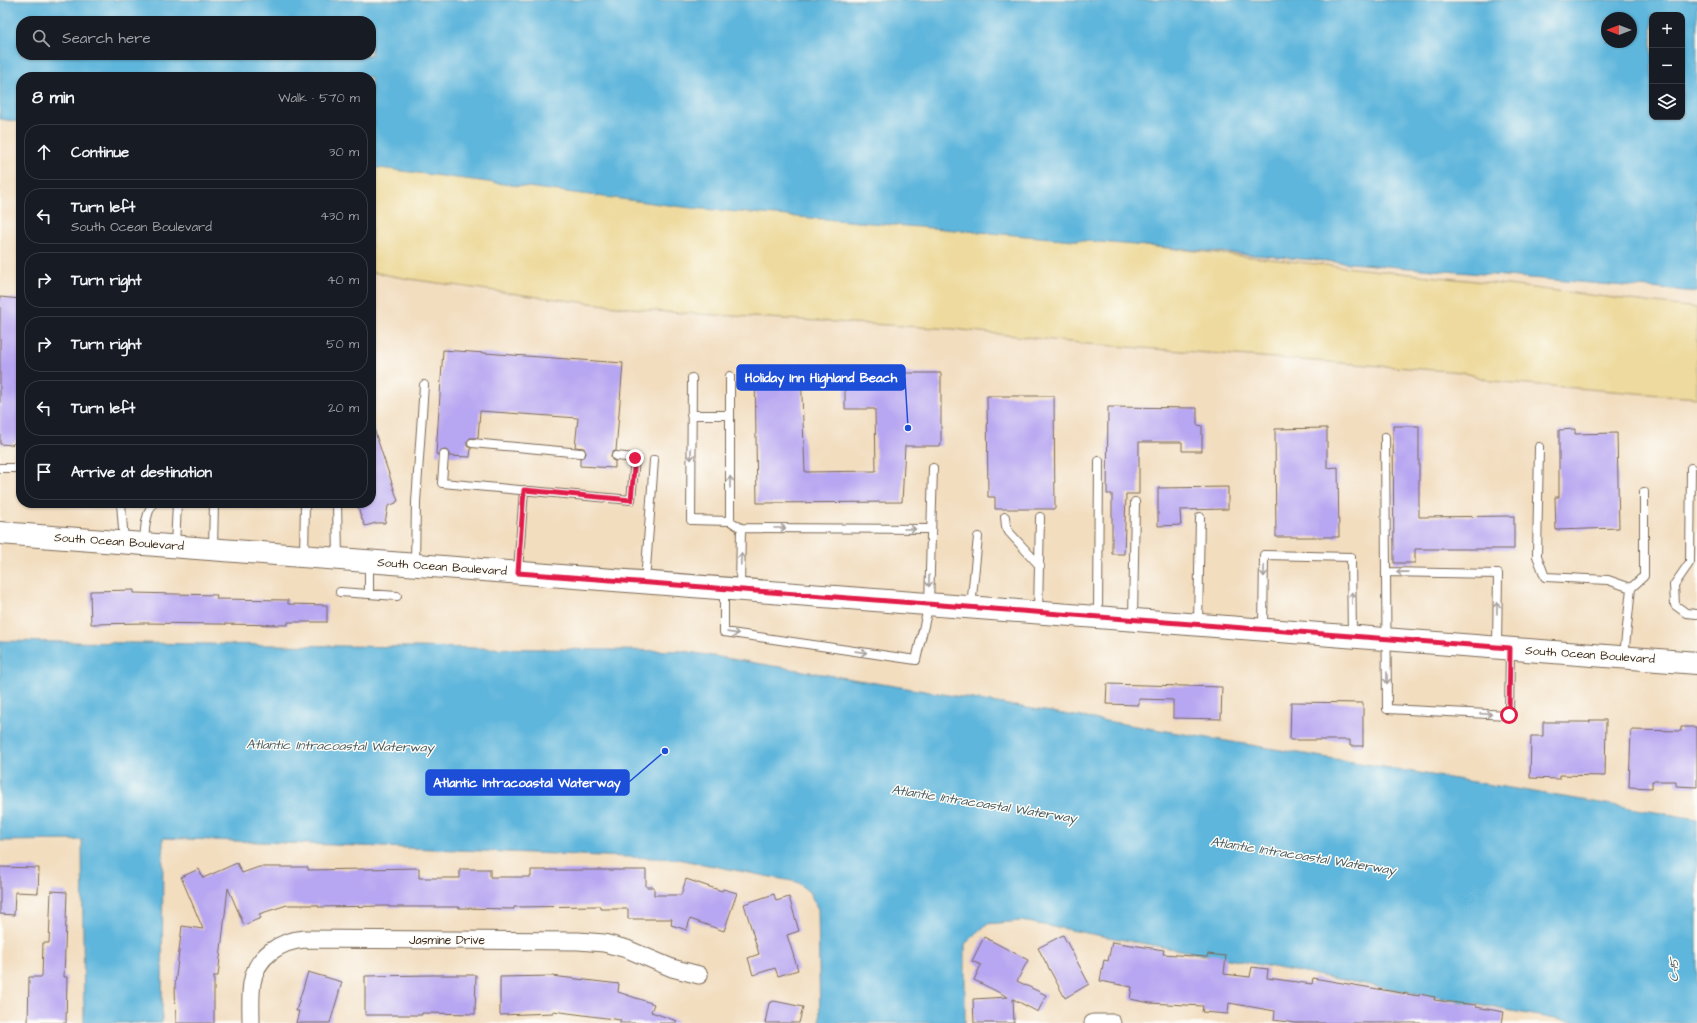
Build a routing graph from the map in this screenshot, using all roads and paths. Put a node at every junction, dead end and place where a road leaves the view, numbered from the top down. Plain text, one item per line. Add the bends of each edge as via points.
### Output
1 (730, 376) dead end
2 (692, 378) dead end
3 (424, 385) dead end
4 (692, 415) junction
5 (730, 416) junction
6 (1385, 437) dead end
7 (472, 443) dead end
8 (1539, 447) dead end
9 (581, 453) dead end
10 (444, 455) dead end
11 (616, 456) dead end
12 (654, 460) dead end
13 (1099, 461) dead end
14 (0, 468) edge
15 (16, 468) edge
16 (933, 468) dead end
17 (1691, 468) dead end
18 (524, 490) junction
19 (1644, 492) dead end
20 (1135, 502) dead end
21 (123, 508) edge
22 (149, 508) edge
23 (177, 508) edge
24 (214, 508) edge
25 (305, 508) edge
26 (337, 508) edge
27 (1005, 517) dead end
28 (1040, 517) dead end
29 (1200, 517) dead end
30 (730, 521) junction
31 (742, 528) junction
32 (931, 529) junction
33 (0, 533) edge
34 (978, 537) dead end
35 (134, 544) junction
36 (174, 546) junction
37 (213, 550) junction
38 (304, 556) junction
39 (338, 559) junction
40 (369, 561) junction
41 (1694, 562) edge
42 (416, 565) junction
43 (1040, 566) junction
44 (1386, 572) junction
45 (518, 573) junction
46 (645, 582) junction
47 (1631, 588) junction
48 (732, 589) junction
49 (340, 592) dead end
50 (369, 594) junction
51 (397, 596) dead end
52 (929, 604) junction
53 (971, 607) junction
54 (1038, 612) junction
55 (1697, 614) edge
56 (1098, 617) junction
57 (1133, 620) junction
58 (1198, 624) junction
59 (1262, 630) junction
60 (1352, 637) junction
61 (1387, 639) junction
62 (1503, 648) junction
63 (1624, 657) junction
64 (1697, 663) edge
65 (699, 975) dead end
66 (251, 1023) edge
67 (1093, 1023) edge
68 (1112, 1023) edge

1 - 5 lane
2 - 4 lane
3 - 42 lane via 416,502
4 - 5 lane
4 -> 30 lane via 691,520
30 -> 5 lane
6 - 44 lane
7 - 9 lane
8 - 47 lane via 1537,556 1545,577 1608,580
10 - 18 lane via 442,482
11 - 18 lane via 635,458 631,500
12 - 46 lane
13 - 56 lane
14 - 15 lane
16 - 32 lane
17 - 41 lane
18 - 45 lane
19 - 47 lane via 1644,576
20 - 57 lane
21 - 35 lane
22 - 35 lane
23 - 36 lane
24 - 37 lane
25 - 38 lane
26 - 39 lane
27 - 43 lane via 1009,532
28 - 43 lane
29 - 58 lane
30 - 31 lane
31 -> 32 lane
48 -> 31 lane
32 -> 52 lane
33 - 35 main road, South Ocean Boulevard
34 - 53 lane
35 - 36 main road, South Ocean Boulevard
36 - 37 main road, South Ocean Boulevard
37 - 38 main road, South Ocean Boulevard
38 - 39 main road, South Ocean Boulevard
39 - 40 main road, South Ocean Boulevard
40 - 42 main road, South Ocean Boulevard
40 - 50 lane
41 - 55 lane via 1674,585 1675,605 1686,613
42 - 45 main road, South Ocean Boulevard
43 - 54 lane
44 - 61 lane
62 -> 44 lane via 1498,574
45 - 46 main road, South Ocean Boulevard
46 - 48 main road, South Ocean Boulevard
47 - 63 lane
48 - 52 main road, South Ocean Boulevard
48 -> 52 lane via 724,632 916,660
49 - 50 lane
50 - 51 lane
52 - 53 main road, South Ocean Boulevard
53 - 54 main road, South Ocean Boulevard
54 - 56 main road, South Ocean Boulevard
56 - 57 main road, South Ocean Boulevard
57 - 58 main road, South Ocean Boulevard
58 - 59 main road, South Ocean Boulevard
59 - 60 main road, South Ocean Boulevard
60 -> 59 lane via 1351,556 1264,555
60 - 61 main road, South Ocean Boulevard
61 - 62 main road, South Ocean Boulevard
61 -> 62 lane via 1387,708 1509,715
62 - 63 main road, South Ocean Boulevard
63 - 64 main road, South Ocean Boulevard
65 - 66 street, Jasmine Drive via 604,943 293,940 271,950 256,969 252,981
67 - 68 street

